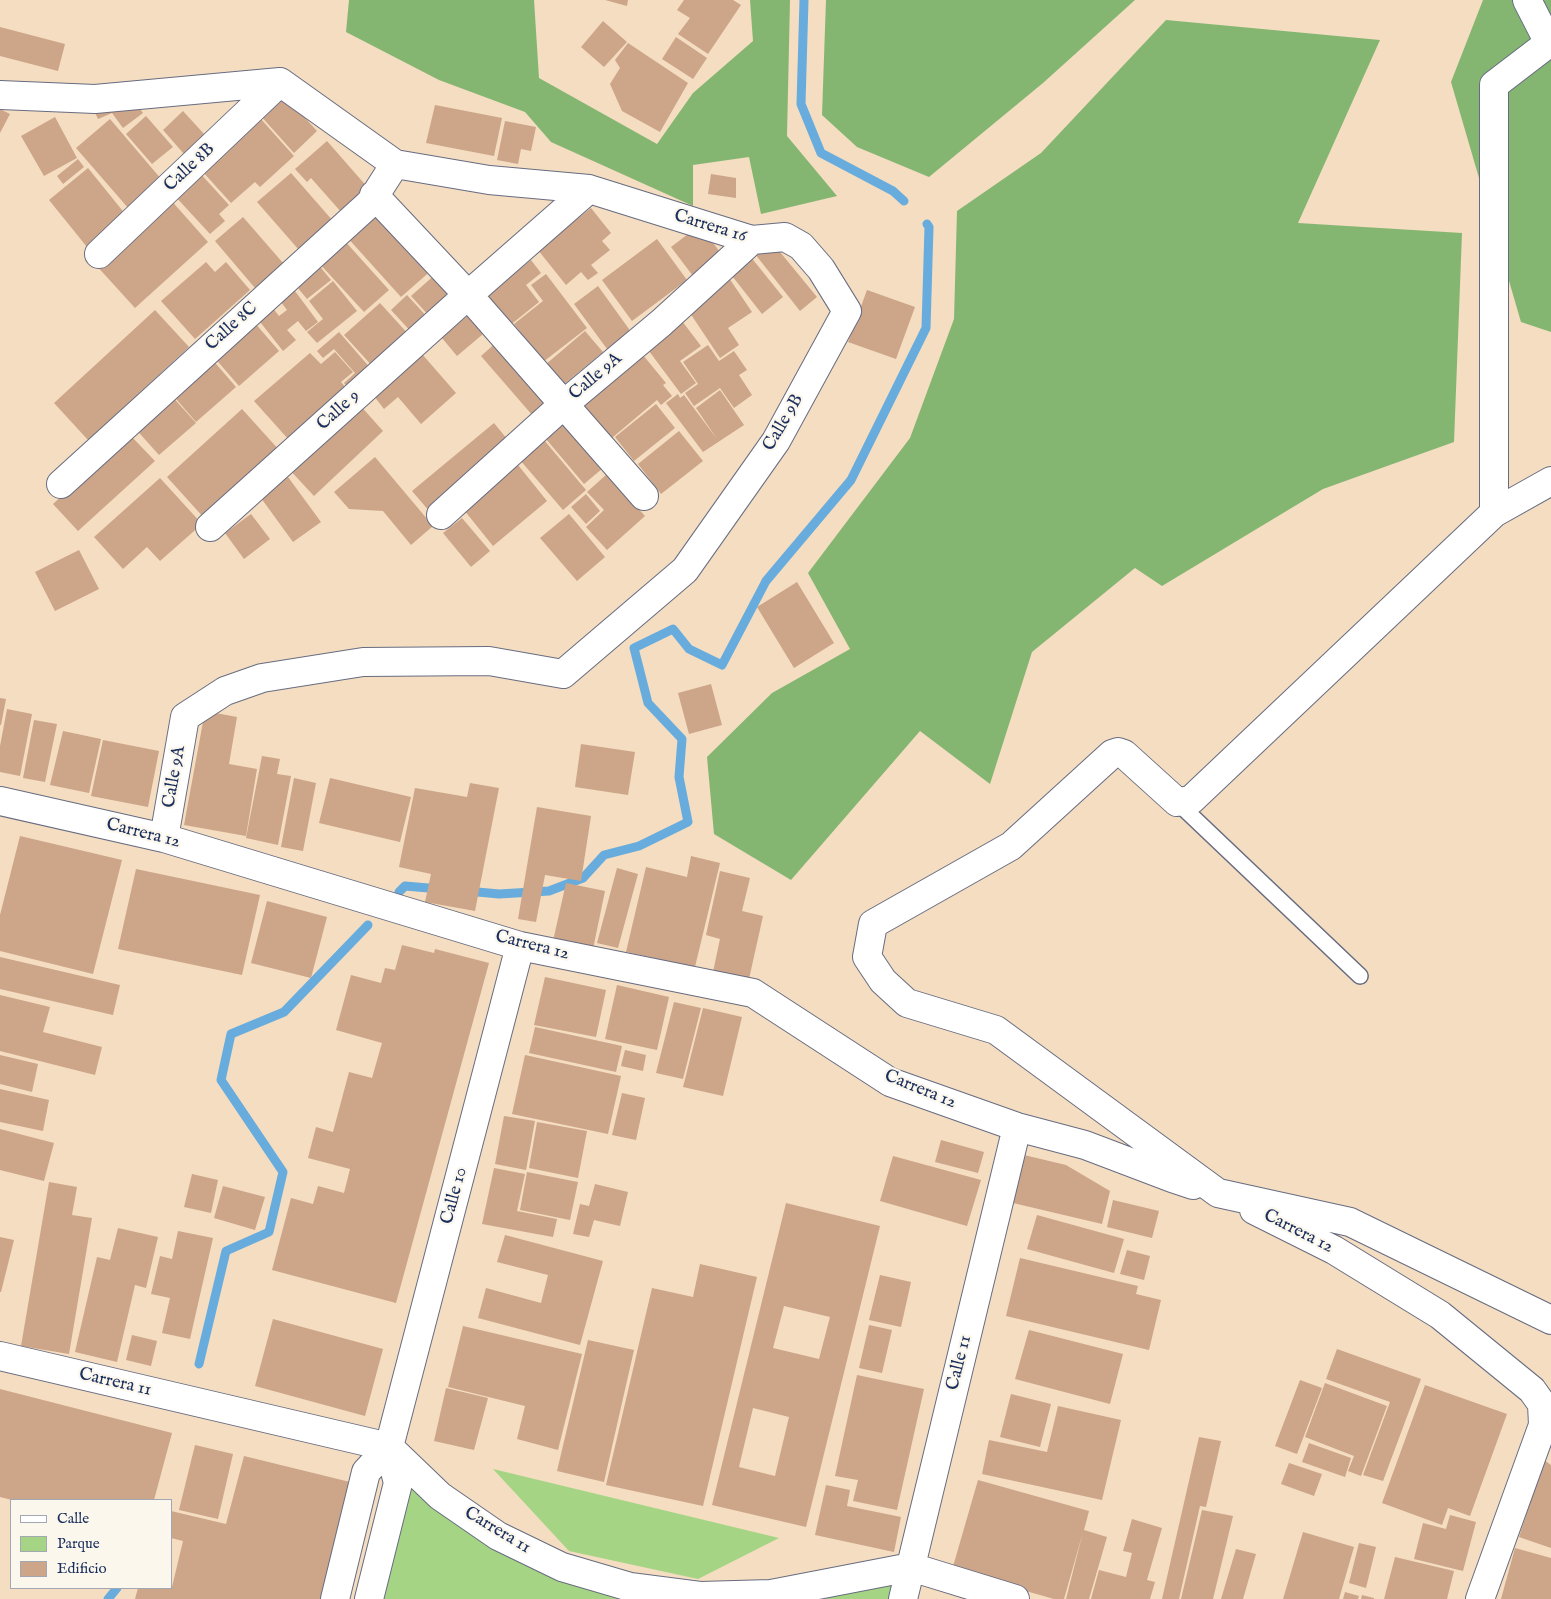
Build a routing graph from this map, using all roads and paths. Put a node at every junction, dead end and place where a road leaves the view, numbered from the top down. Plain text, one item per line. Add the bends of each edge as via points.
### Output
1 (1527, 0) edge
2 (280, 82) junction
3 (0, 95) edge
4 (395, 164) junction
5 (589, 189) junction
6 (374, 195) junction
7 (752, 240) junction
8 (99, 254) dead end
9 (821, 268) joint
10 (468, 295) junction
11 (563, 405) junction
12 (1551, 481) edge
13 (61, 484) dead end
14 (644, 496) dead end
15 (1494, 513) junction
16 (441, 515) dead end
17 (210, 527) dead end
18 (185, 717) joint
19 (0, 800) edge
20 (1177, 802) junction
21 (164, 838) junction
22 (520, 946) junction
23 (1360, 976) dead end
24 (1017, 1127) junction
25 (1218, 1192) junction
26 (1551, 1320) edge
27 (0, 1356) edge
28 (389, 1447) junction
29 (911, 1567) junction
30 (335, 1599) edge
31 (369, 1599) edge
32 (903, 1599) edge
33 (1014, 1599) edge
34 (1480, 1599) edge

1 - 15 street via 1549,44 1494,85
2 - 3 street via 95,99
2 - 4 street
2 - 8 street, Calle 8B
4 - 5 street, Carrera 16 via 489,180
4 - 6 street, Calle 8C
5 - 7 street, Carrera 16
5 - 10 street, Calle 9
6 - 10 street
6 - 13 street, Calle 8C via 370,203
7 - 9 street, Carrera 16 via 785,237 801,246
7 - 11 street, Calle 9A via 661,323
9 - 18 street, Calle 9B via 846,311 776,441 685,570 562,674 489,661 363,662 262,678 225,691
10 - 11 street
10 - 17 street, Calle 9
11 - 14 street
11 - 16 street, Calle 9A
12 - 15 street
15 - 20 street via 1201,791 1191,800
18 - 21 street, Calle 9A
19 - 21 street, Carrera 12
20 - 23 lane
20 - 25 street via 1124,754 1112,754 1011,846 873,924 867,957 883,981 907,1003 996,1030
21 - 22 street, Carrera 12
22 - 24 street, Carrera 12 via 753,993 890,1082
22 - 28 street, Calle 10
24 - 25 street, Carrera 12 via 1085,1144
24 - 29 street, Calle 11
25 - 26 street via 1350,1222
25 - 34 street, Carrera 12 via 1334,1250 1440,1315 1532,1390 1542,1404 1543,1425
27 - 28 street, Carrera 11
28 - 29 street, Carrera 11 via 440,1496 498,1536 562,1567 630,1587 700,1596 771,1594
28 - 30 street, Calle 10 via 366,1472
28 - 31 street, Calle 10 via 398,1483
29 - 32 street, Calle 11
29 - 33 street, Carrera 11

